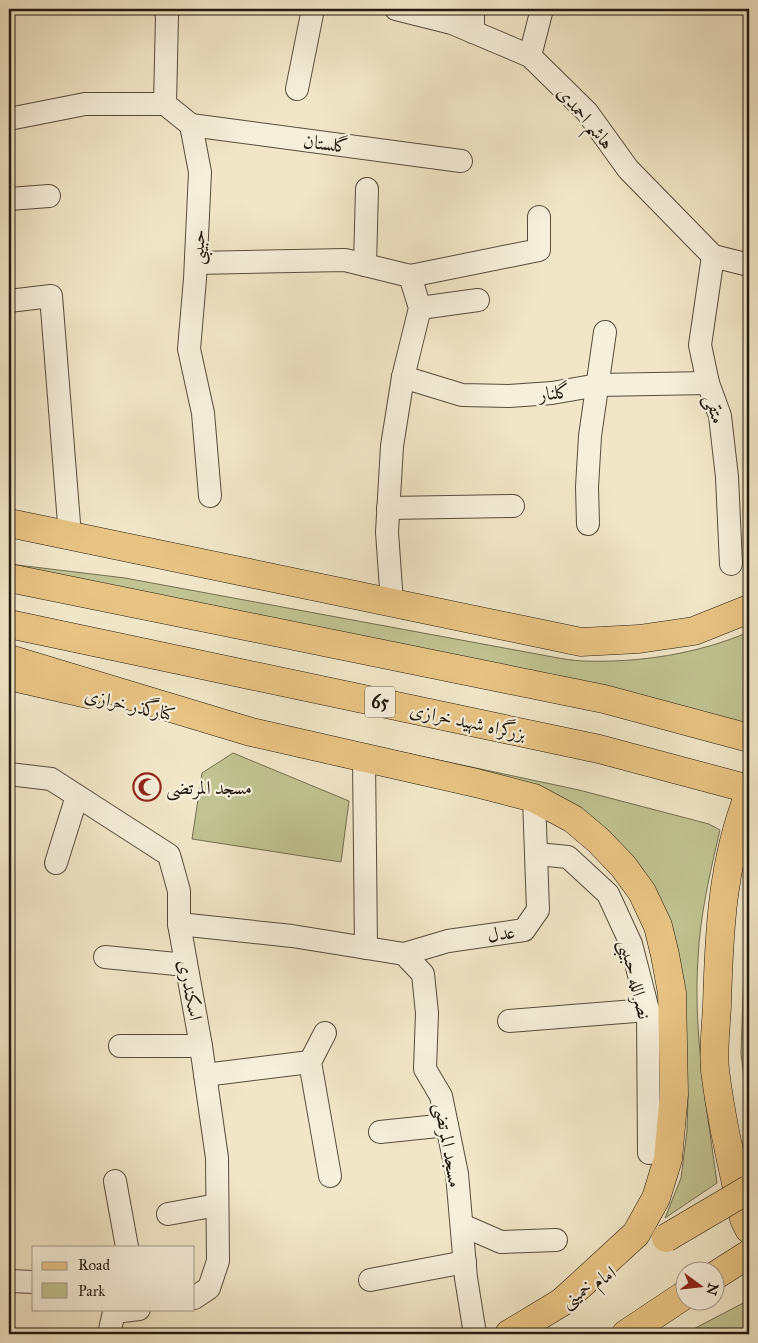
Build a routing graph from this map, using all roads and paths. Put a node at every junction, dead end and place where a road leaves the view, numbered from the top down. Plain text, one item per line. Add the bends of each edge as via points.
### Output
1 (165, 9) edge
2 (313, 9) edge
3 (396, 9) edge
4 (473, 9) edge
5 (542, 9) edge
6 (473, 32) junction
7 (530, 56) junction
8 (297, 89) dead end
9 (165, 104) junction
10 (9, 118) edge
11 (191, 125) junction
12 (461, 161) dead end
13 (367, 189) dead end
14 (49, 196) dead end
15 (9, 199) edge
16 (539, 217) dead end
17 (713, 256) junction
18 (196, 263) junction
19 (365, 265) junction
20 (749, 265) edge
21 (410, 276) junction
22 (478, 300) dead end
23 (9, 301) edge
24 (420, 308) junction
25 (605, 332) dead end
26 (403, 377) junction
27 (708, 383) junction
28 (598, 385) junction
29 (210, 496) dead end
30 (513, 506) dead end
31 (388, 508) junction
32 (9, 523) edge
33 (588, 524) dead end
34 (70, 536) junction
35 (731, 564) dead end
36 (9, 578) edge
37 (392, 603) junction
38 (749, 609) edge
39 (9, 624) edge
40 (9, 659) edge
41 (9, 676) edge
42 (251, 732) junction
43 (749, 738) edge
44 (364, 758) junction
45 (9, 774) edge
46 (749, 789) edge
47 (77, 796) junction
48 (534, 798) junction
49 (745, 806) edge
50 (537, 854) junction
51 (56, 863) dead end
52 (179, 924) junction
53 (366, 948) junction
54 (404, 954) junction
55 (105, 957) dead end
56 (186, 965) junction
57 (648, 1010) junction
58 (509, 1020) dead end
59 (325, 1033) dead end
60 (120, 1046) dead end
61 (201, 1046) junction
62 (310, 1062) junction
63 (205, 1076) junction
64 (447, 1125) junction
65 (380, 1132) dead end
66 (649, 1153) dead end
67 (330, 1176) dead end
68 (115, 1181) dead end
69 (749, 1189) edge
70 (218, 1205) junction
71 (168, 1214) dead end
72 (462, 1225) junction
73 (749, 1229) edge
74 (556, 1240) dead end
75 (127, 1246) edge
76 (749, 1254) edge
77 (465, 1262) junction
78 (726, 1269) edge
79 (9, 1280) edge
80 (370, 1280) dead end
81 (32, 1282) edge
82 (195, 1297) edge
83 (676, 1301) edge
84 (562, 1302) junction
85 (131, 1310) edge
86 (109, 1334) edge
87 (475, 1334) edge
88 (509, 1334) edge
89 (626, 1334) edge

1 - 9 street
2 - 8 street
3 - 6 street, هاشم احمدی via 452,23
4 - 6 street
5 - 7 street
6 - 7 street, هاشم احمدی
7 - 17 street, هاشم احمدی via 586,112 628,169
9 - 10 street via 85,104
9 - 11 street
11 - 12 street, گلستان
11 - 18 street, حبیبی via 200,172
13 - 19 street
14 - 15 street
16 - 21 street via 539,250
17 - 20 street
17 - 27 street, متقی via 700,345
18 - 19 street via 344,260
18 - 29 street, حبیبی via 189,349 203,414
19 - 21 street
21 - 24 street
22 - 24 street
23 - 34 street via 52,296
24 - 26 street
25 - 28 street
26 - 28 street, گلنار via 462,395 552,393
26 - 31 street via 392,446
27 - 28 street, گلنار
27 - 35 street, متقی via 720,416
28 - 33 street via 590,436
30 - 31 street
31 - 37 street
32 - 34 main road
34 - 37 main road
36 - 43 main road via 604,699
37 - 38 main road via 581,642 639,639 694,631
39 - 46 main road, بزرگراه شهید خرازی / 65 via 599,749
40 - 42 main road
41 - 42 main road, کنارگذر خرازی
42 - 44 main road
44 - 48 main road
44 - 53 street
45 - 47 street, اسکندری via 51,779
47 - 51 street
47 - 52 street, اسکندری via 170,855 179,891
48 - 50 street, عدل
48 - 84 main road via 573,819 598,840 642,892 658,926 672,993 672,1129 668,1159 656,1198 636,1234
49 - 73 main road via 725,880 715,1068 724,1125 744,1219
50 - 54 street, عدل via 538,910 524,930 448,941
50 - 57 street, نصرالله حبیبی via 568,858 608,894 631,944
52 - 53 street
52 - 56 street, اسکندری
53 - 54 street
54 - 64 street, مسجد المرتضی via 423,974 427,1013 425,1069 441,1096
55 - 56 street
56 - 61 street, اسکندری
57 - 58 street
57 - 66 street, نصرالله حبیبی
59 - 62 street
60 - 61 street
61 - 63 street, اسکندری
62 - 63 street
62 - 67 street
63 - 70 street, اسکندری via 217,1158
64 - 65 street
64 - 72 street, مسجد المرتضی via 457,1174
68 - 75 street
69 - 84 main road, امام خمینی, bridge
70 - 71 street
70 - 82 street, اسکندری via 218,1261 210,1288
72 - 74 street via 501,1242
72 - 77 street, مسجد المرتضی
76 - 78 main road
77 - 80 street
77 - 87 street, مسجد المرتضی
79 - 81 street
83 - 89 main road
84 - 88 main road, امام خمینی
85 - 86 street via 114,1312

